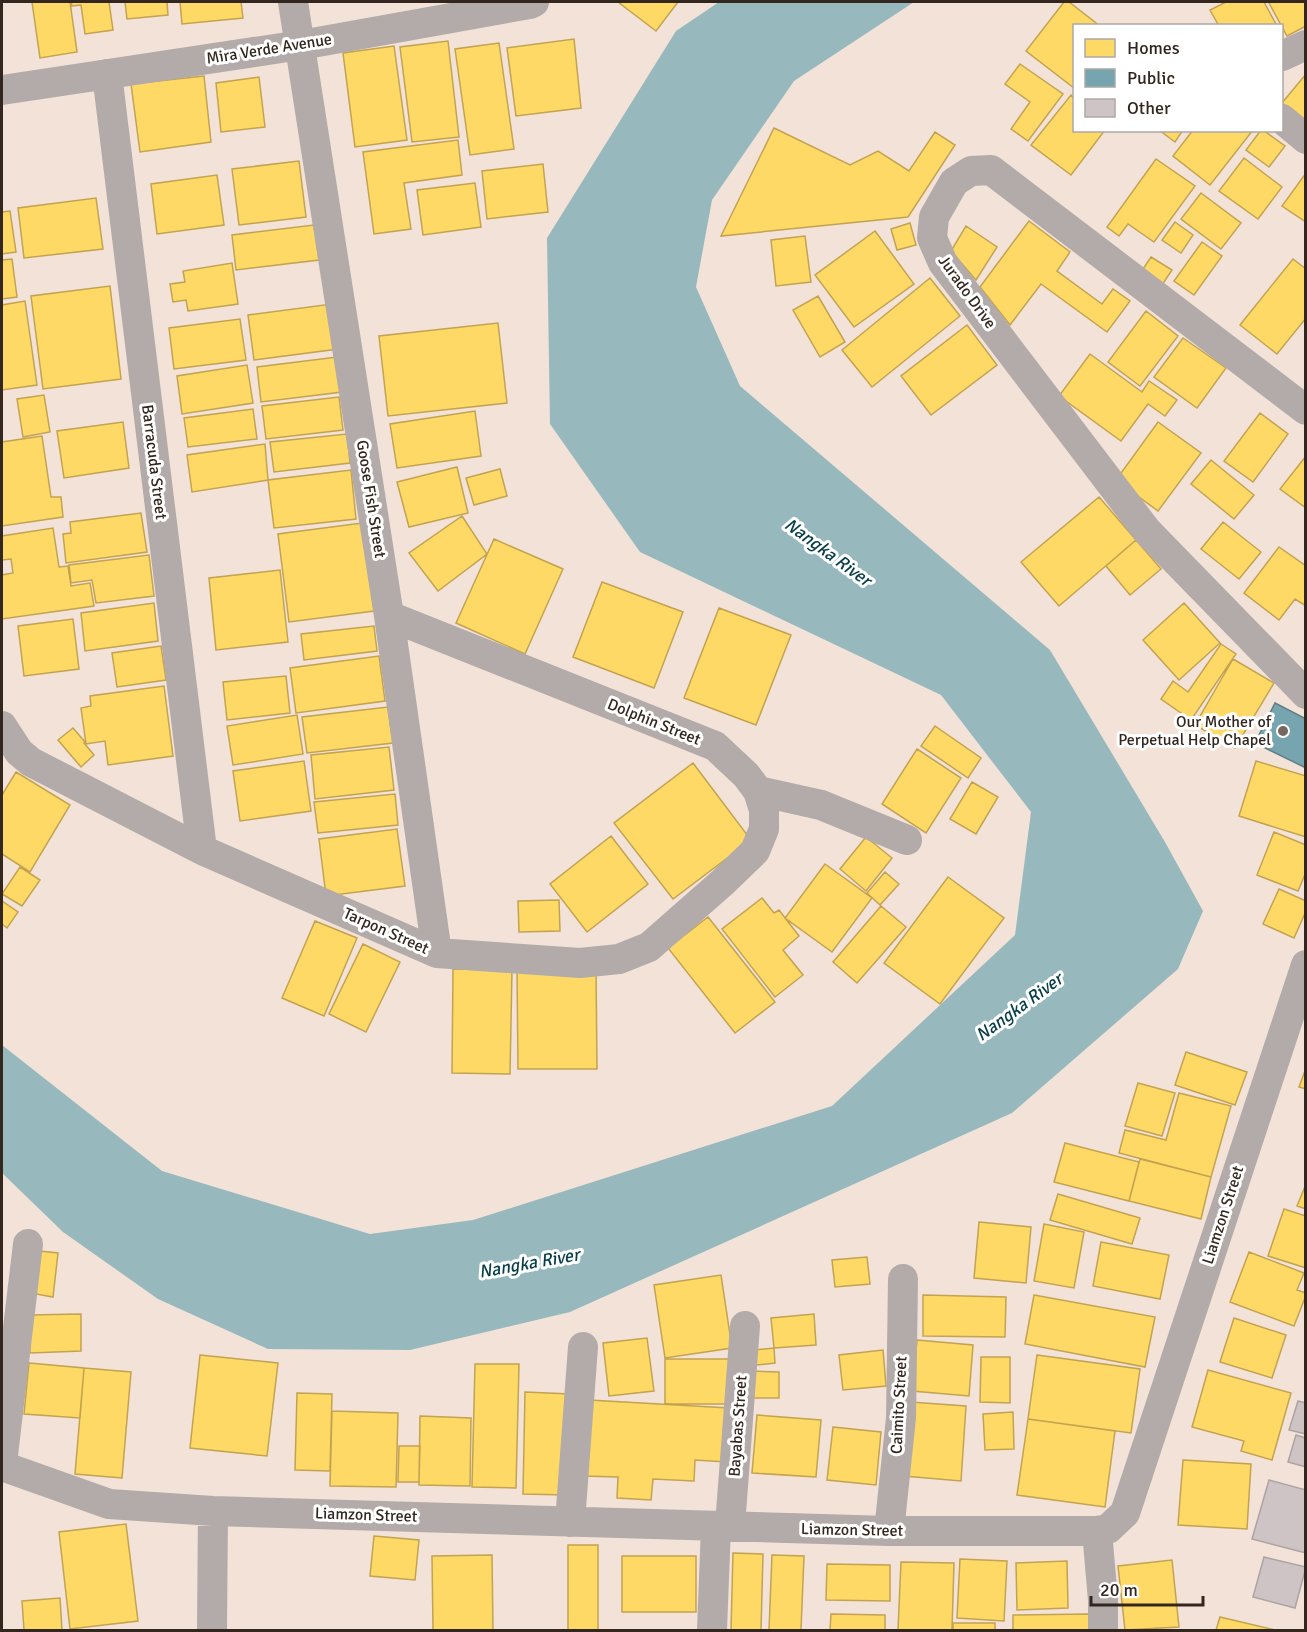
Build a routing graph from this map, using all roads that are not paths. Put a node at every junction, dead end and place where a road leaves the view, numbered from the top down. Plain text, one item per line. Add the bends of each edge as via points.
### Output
1 (294, 2) edge
2 (534, 2) edge
3 (301, 45) junction
4 (1305, 45) edge
5 (1283, 55) edge
6 (107, 74) junction
7 (2, 90) edge
8 (1283, 121) edge
9 (1305, 139) edge
10 (1305, 410) edge
11 (389, 616) junction
12 (1305, 694) edge
13 (2, 726) edge
14 (758, 791) junction
15 (907, 840) dead end
16 (202, 850) junction
17 (437, 953) junction
18 (1305, 965) edge
19 (28, 1244) dead end
20 (903, 1278) dead end
21 (745, 1326) dead end
22 (583, 1347) dead end
23 (2, 1465) edge
24 (213, 1511) junction
25 (570, 1522) junction
26 (723, 1526) junction
27 (889, 1531) junction
28 (1096, 1531) junction
29 (212, 1630) edge
30 (712, 1630) edge
31 (1103, 1630) edge

1 - 3 street, Goose Fish Street
2 - 3 street, Mira Verde Avenue
3 - 6 street, Mira Verde Avenue
3 - 11 street, Goose Fish Street
4 - 5 street
6 - 7 street, Mira Verde Avenue
6 - 16 street, Barracuda Street
8 - 9 street
10 - 12 street, Jurado Drive via 990,170 970,171 954,182 934,217 932,238 943,263 1147,531
11 - 14 street, Dolphin Street via 715,746
11 - 17 street, Goose Fish Street
13 - 16 street, Tarpon Street via 19,752 32,762
14 - 15 street via 821,805
14 - 17 street, Tarpon Street via 764,829 755,851 649,947 619,959 580,963
16 - 17 street, Tarpon Street
18 - 28 street, Liamzon Street via 1125,1513 1108,1529
19 - 23 street
20 - 27 street, Caimito Street via 902,1418
21 - 26 street, Bayabas Street
22 - 25 street
23 - 24 street, Liamzon Street via 109,1504
24 - 25 street, Liamzon Street
24 - 29 street
25 - 26 street, Liamzon Street
26 - 27 street, Liamzon Street
26 - 30 street, Bayabas Street
27 - 28 street, Liamzon Street
28 - 31 street

